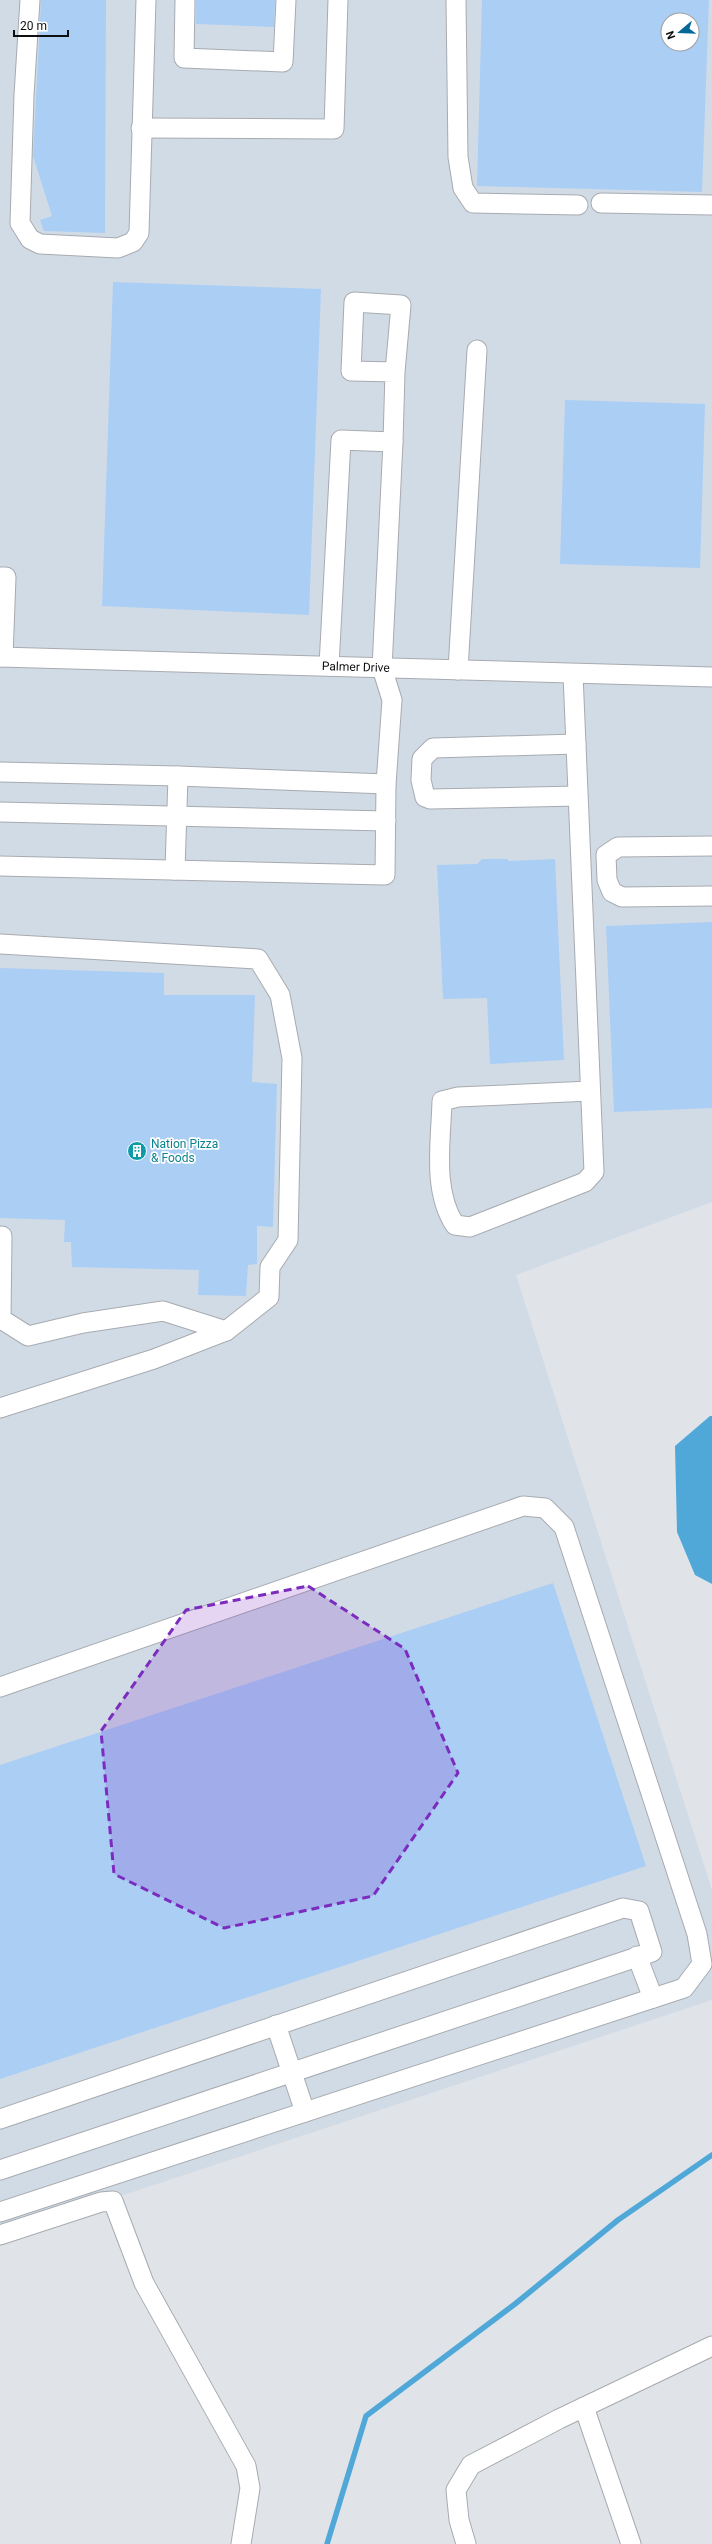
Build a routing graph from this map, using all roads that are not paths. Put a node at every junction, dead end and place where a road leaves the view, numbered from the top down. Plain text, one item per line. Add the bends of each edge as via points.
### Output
1 (30, 0) edge
2 (146, 0) edge
3 (185, 0) edge
4 (286, 0) edge
5 (338, 0) edge
6 (456, 0) edge
7 (141, 128) junction
8 (601, 203) dead end
9 (578, 205) dead end
10 (712, 205) edge
11 (477, 350) dead end
12 (395, 372) dead end
13 (393, 442) junction
14 (0, 577) edge
15 (1, 657) edge
16 (329, 666) junction
17 (382, 668) junction
18 (458, 670) junction
19 (573, 674) junction
20 (712, 677) edge
21 (576, 744) junction
22 (0, 772) edge
23 (178, 776) junction
24 (386, 784) junction
25 (578, 796) junction
26 (0, 812) edge
27 (177, 817) junction
28 (386, 821) junction
29 (712, 846) edge
30 (0, 866) edge
31 (175, 870) junction
32 (712, 896) edge
33 (0, 944) edge
34 (590, 1091) junction
35 (2, 1236) dead end
36 (226, 1331) junction
37 (0, 1408) edge
38 (0, 1687) edge
39 (637, 1956) junction
40 (653, 1998) junction
41 (276, 2026) junction
42 (292, 2072) junction
43 (306, 2112) junction
44 (0, 2119) edge
45 (0, 2170) edge
46 (0, 2212) edge
47 (0, 2235) edge
48 (712, 2346) edge
49 (584, 2407) junction
50 (241, 2544) edge
51 (466, 2544) edge
52 (631, 2544) edge

1 - 7 street via 20,223 30,239 40,244 118,248 133,242 139,233
2 - 7 street
3 - 4 street via 184,58 283,62
5 - 7 street via 334,130
6 - 9 street via 458,157 463,188 473,203
8 - 10 street
11 - 18 street
12 - 13 street
13 - 16 street via 341,440
13 - 17 street
14 - 15 street via 6,577
15 - 16 street, Palmer Drive
16 - 17 street, Palmer Drive
17 - 18 street, Palmer Drive
17 - 24 street via 392,700
18 - 19 street, Palmer Drive
19 - 20 street, Palmer Drive
19 - 21 street
21 - 25 street
21 - 25 street via 433,748 422,759 421,780 425,797 430,799
22 - 23 street
23 - 24 street
23 - 27 street
24 - 28 street
25 - 34 street
26 - 27 street
27 - 28 street
27 - 31 street
28 - 31 street via 385,875
29 - 32 street via 618,847 606,855 607,880 612,892 622,897
30 - 31 street
33 - 36 street via 258,959 280,994 292,1058 288,1240 270,1267 269,1297
34 - 34 street via 594,1172 585,1182 470,1227 455,1225 446,1212 441,1187 442,1101 458,1097
35 - 36 street via 1,1319 28,1336 83,1323 164,1311
36 - 37 street via 154,1359
38 - 40 street via 523,1506 545,1508 564,1527 697,1934 702,1964 684,1988
39 - 40 street
39 - 41 street via 652,1952 639,1911 623,1908
39 - 42 street
40 - 43 street
41 - 42 street
41 - 44 street
42 - 43 street
42 - 45 street
43 - 46 street
47 - 50 street via 101,2202 113,2201 144,2283 246,2466 250,2488
48 - 49 street
49 - 51 street via 471,2465 456,2490 459,2520
49 - 52 street

